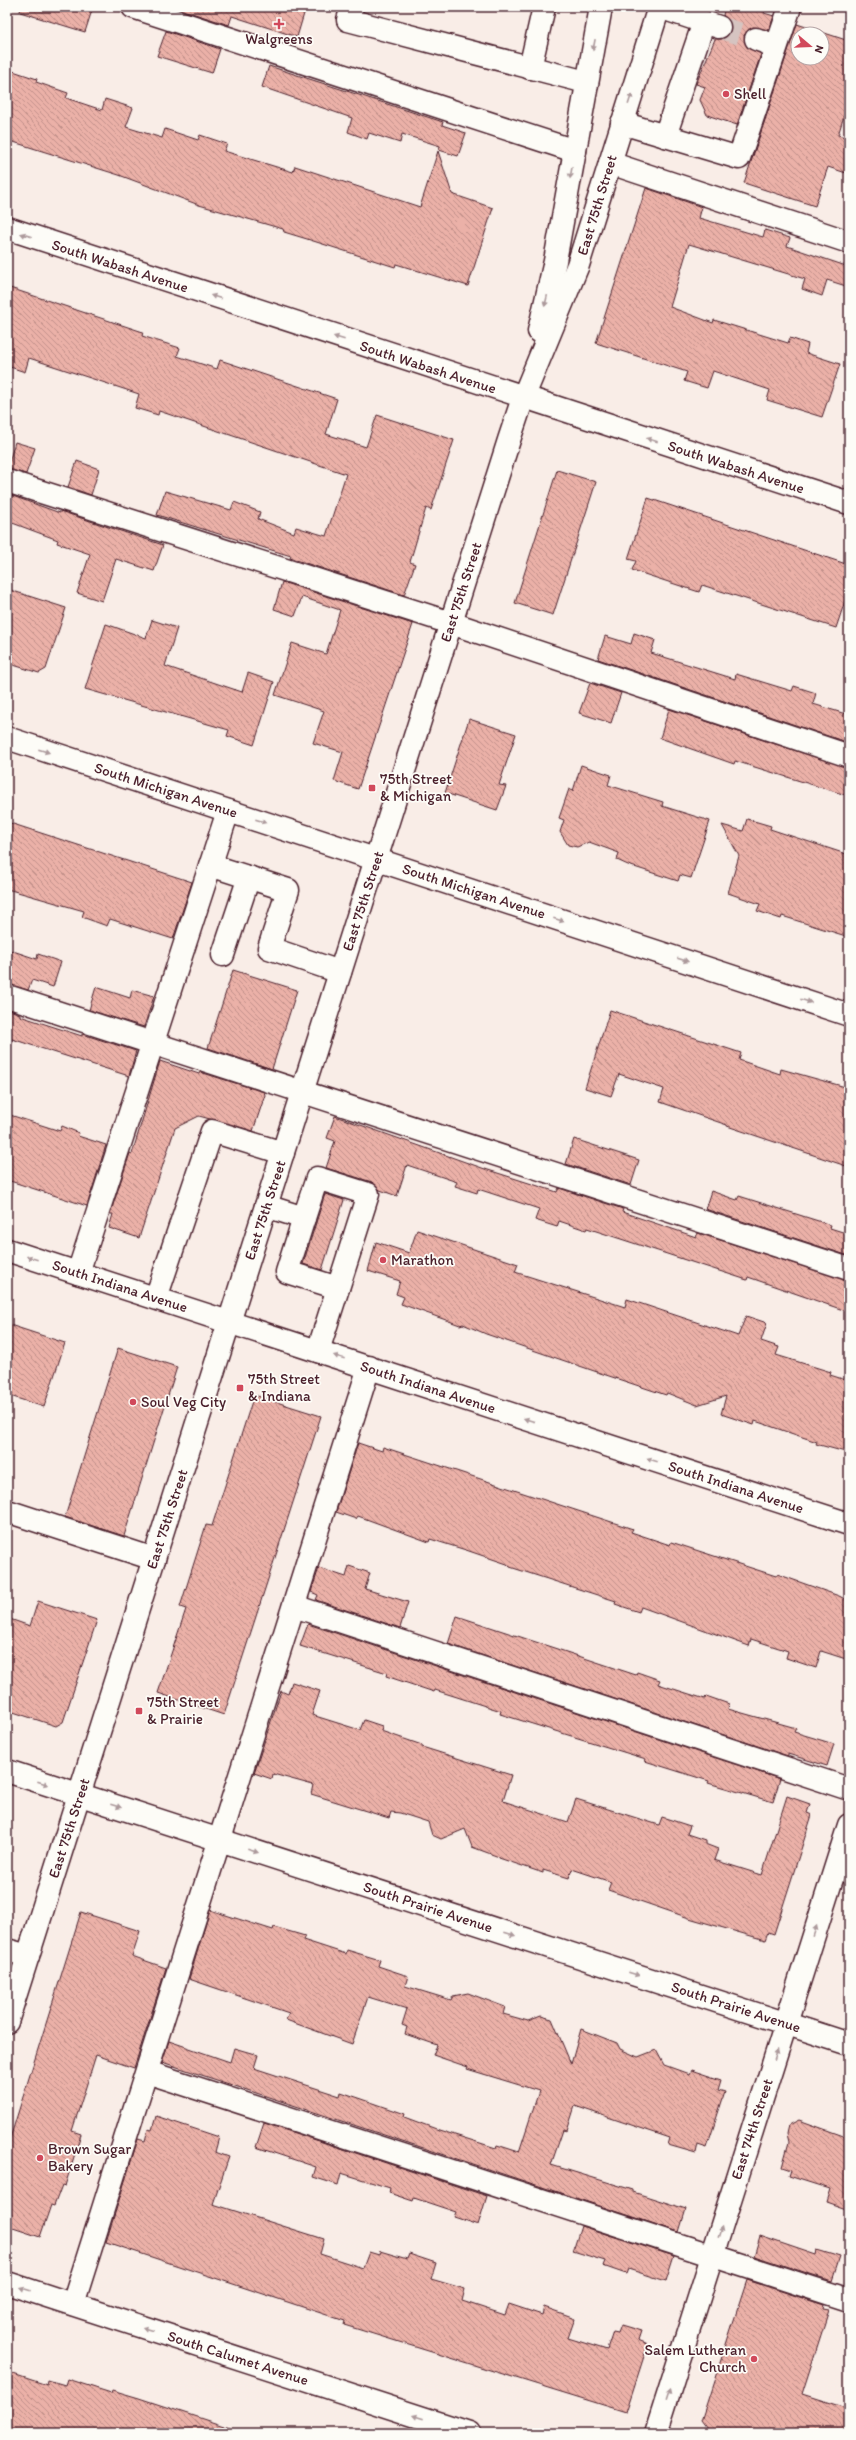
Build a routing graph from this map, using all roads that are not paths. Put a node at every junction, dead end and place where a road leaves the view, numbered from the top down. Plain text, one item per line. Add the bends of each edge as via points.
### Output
1 (133, 7) edge
2 (352, 7) edge
3 (544, 7) edge
4 (601, 7) edge
5 (659, 7) edge
6 (790, 7) edge
7 (756, 39) tunnel mouth
8 (776, 46) junction
9 (530, 68) junction
10 (586, 82) junction
11 (622, 123) junction
12 (665, 136) junction
13 (575, 151) junction
14 (610, 163) junction
15 (7, 228) edge
16 (849, 242) edge
17 (523, 398) junction
18 (7, 481) edge
19 (849, 504) edge
20 (451, 623) junction
21 (7, 738) edge
22 (849, 756) edge
23 (228, 810) junction
24 (376, 859) junction
25 (210, 865) junction
26 (249, 877) junction
27 (223, 955) dead end
28 (340, 972) junction
29 (7, 996) edge
30 (849, 1016) edge
31 (152, 1044) junction
32 (302, 1092) junction
33 (283, 1153) junction
34 (266, 1206) junction
35 (304, 1218) junction
36 (7, 1250) edge
37 (849, 1269) edge
38 (78, 1273) junction
39 (338, 1288) junction
40 (156, 1298) junction
41 (229, 1322) junction
42 (318, 1351) junction
43 (369, 1368) junction
44 (7, 1511) edge
45 (849, 1524) edge
46 (154, 1559) junction
47 (294, 1606) junction
48 (7, 1771) edge
49 (849, 1788) edge
50 (79, 1794) junction
51 (849, 1825) edge
52 (220, 1840) junction
53 (7, 1950) edge
54 (28, 1956) junction
55 (7, 2022) edge
56 (786, 2024) junction
57 (849, 2044) edge
58 (146, 2072) junction
59 (712, 2256) junction
60 (7, 2283) edge
61 (849, 2300) edge
62 (73, 2304) junction
63 (469, 2433) edge
64 (656, 2433) edge

1 - 13 street
2 - 9 street via 348,20
3 - 9 street
4 -> 10 street, East 75th Street
11 -> 5 street, East 75th Street
5 - 12 street via 712,24
6 - 8 street
7 - 8 street
8 - 12 street via 739,158
9 - 10 street
10 - 13 street, East 75th Street
11 - 12 street
11 - 14 street, East 75th Street
13 -> 17 street, East 75th Street via 555,261
14 - 16 street
14 - 17 street, East 75th Street via 578,265
17 -> 15 street, South Wabash Avenue
19 -> 17 street, South Wabash Avenue
17 - 20 street, East 75th Street
18 - 20 street
20 - 22 street
20 - 24 street, East 75th Street
21 -> 23 street, South Michigan Avenue
23 -> 24 street, South Michigan Avenue
23 - 25 street
24 - 28 street, East 75th Street
24 -> 30 street, South Michigan Avenue
25 - 26 street
25 - 31 street
26 - 27 street
26 - 28 street via 288,890 269,948
28 - 32 street, East 75th Street
29 - 31 street
31 - 32 street
31 - 38 street
32 - 33 street, East 75th Street
32 - 37 street
33 - 34 street, East 75th Street
33 - 40 street via 212,1131
34 - 35 street
34 - 41 street, East 75th Street
35 - 39 street via 288,1272
35 - 39 street via 317,1178 368,1194
38 -> 36 street, South Indiana Avenue
38 - 40 street, South Indiana Avenue
39 - 42 street
40 - 41 street, South Indiana Avenue
41 - 42 street, South Indiana Avenue
41 - 46 street, East 75th Street
43 -> 42 street, South Indiana Avenue
45 -> 43 street, South Indiana Avenue
43 - 47 street
44 - 46 street
46 - 50 street, East 75th Street
47 - 49 street
47 - 52 street
48 -> 50 street, South Prairie Avenue
50 -> 52 street, South Prairie Avenue
50 - 54 street, East 75th Street
56 -> 51 street, East 74th Street
52 -> 56 street, South Prairie Avenue
52 - 58 street
53 - 54 street
54 - 55 street, East 75th Street
56 - 57 street, South Prairie Avenue
59 -> 56 street, East 74th Street
58 - 59 street
58 - 62 street
59 - 61 street
64 -> 59 street, East 74th Street
62 -> 60 street, South Calumet Avenue
63 -> 62 street, South Calumet Avenue

